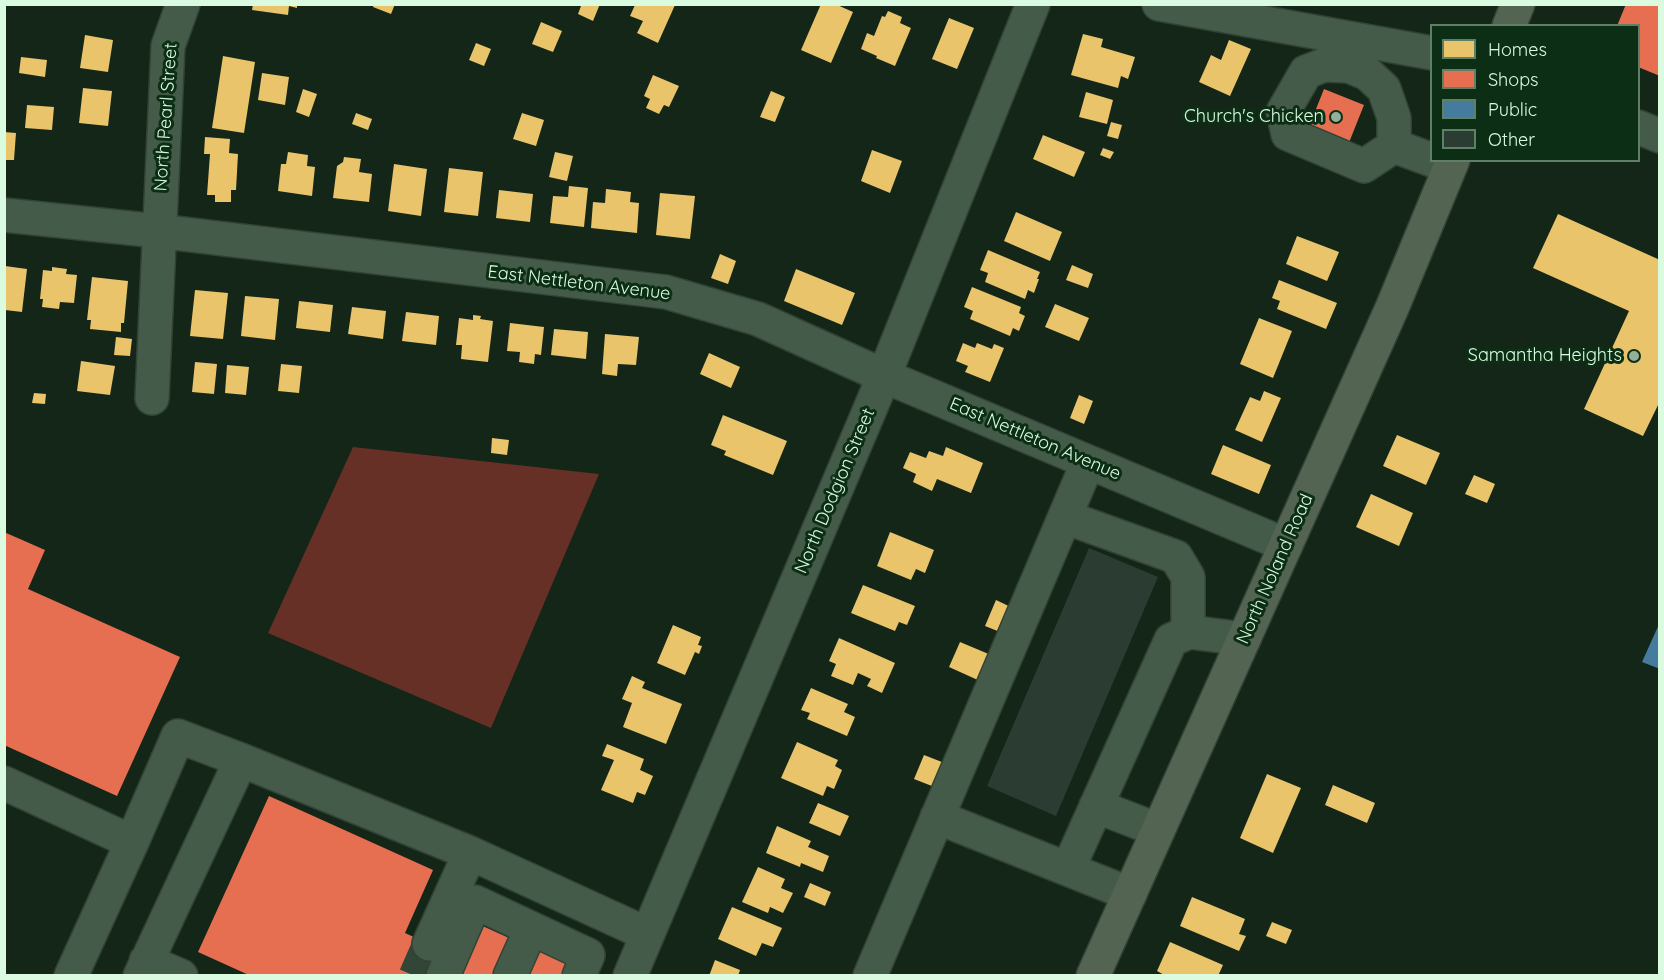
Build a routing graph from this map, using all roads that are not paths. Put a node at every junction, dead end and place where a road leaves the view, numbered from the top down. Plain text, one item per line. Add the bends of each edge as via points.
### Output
1 (183, 4) edge
2 (1032, 4) edge
3 (1518, 4) edge
4 (1169, 5) edge
5 (1510, 24) edge
6 (1430, 53) edge
7 (1343, 57) junction
8 (1640, 128) edge
9 (1659, 136) edge
10 (1394, 146) junction
11 (1430, 158) edge
12 (1443, 162) edge
13 (4, 215) edge
14 (158, 231) junction
15 (884, 376) junction
16 (152, 398) dead end
17 (1088, 462) junction
18 (1065, 517) junction
19 (1286, 545) junction
20 (1188, 632) junction
21 (1244, 639) junction
22 (240, 760) junction
23 (4, 783) edge
24 (1096, 806) junction
25 (937, 817) junction
26 (1158, 830) junction
27 (132, 842) junction
28 (470, 853) junction
29 (1068, 869) junction
30 (1130, 894) junction
31 (531, 928) junction
32 (647, 934) junction
33 (429, 944) tunnel mouth
34 (143, 968) edge
35 (71, 975) edge
36 (181, 975) edge
37 (443, 975) tunnel mouth
38 (510, 975) edge
39 (579, 975) edge
40 (630, 975) edge
41 (870, 975) edge
42 (1093, 975) edge

1 - 14 street, North Pearl Street via 168,46
2 - 15 street, North Dodgion Street
3 - 5 main road
4 - 7 street
6 - 7 street
7 - 10 street via 1384,89 1395,118
7 - 10 street via 1306,72 1283,112 1288,134 1364,166
8 - 9 street
10 - 11 street
12 - 19 main road, North Noland Road via 1392,308
13 - 14 street, East Nettleton Avenue
14 - 15 street, East Nettleton Avenue via 666,292 758,319
14 - 16 street, North Pearl Street
15 - 17 street, East Nettleton Avenue
15 - 32 street, North Dodgion Street
17 - 18 street
17 - 19 street, East Nettleton Avenue
18 - 20 street via 1176,557 1188,577
18 - 25 street
19 - 21 main road, North Noland Road
20 - 21 street
20 - 24 street via 1171,640
21 - 26 main road, North Noland Road
22 - 27 street via 178,736
22 - 28 street
22 - 34 street
23 - 27 street
24 - 26 street
24 - 29 street
25 - 29 street
25 - 41 street
26 - 30 main road, North Noland Road
27 - 35 street
28 - 32 street
28 - 33 street
29 - 30 street
30 - 42 main road, North Noland Road
31 - 37 street via 475,902
31 - 38 street
31 - 39 street via 588,955
32 - 40 street, North Dodgion Street
34 - 36 street

